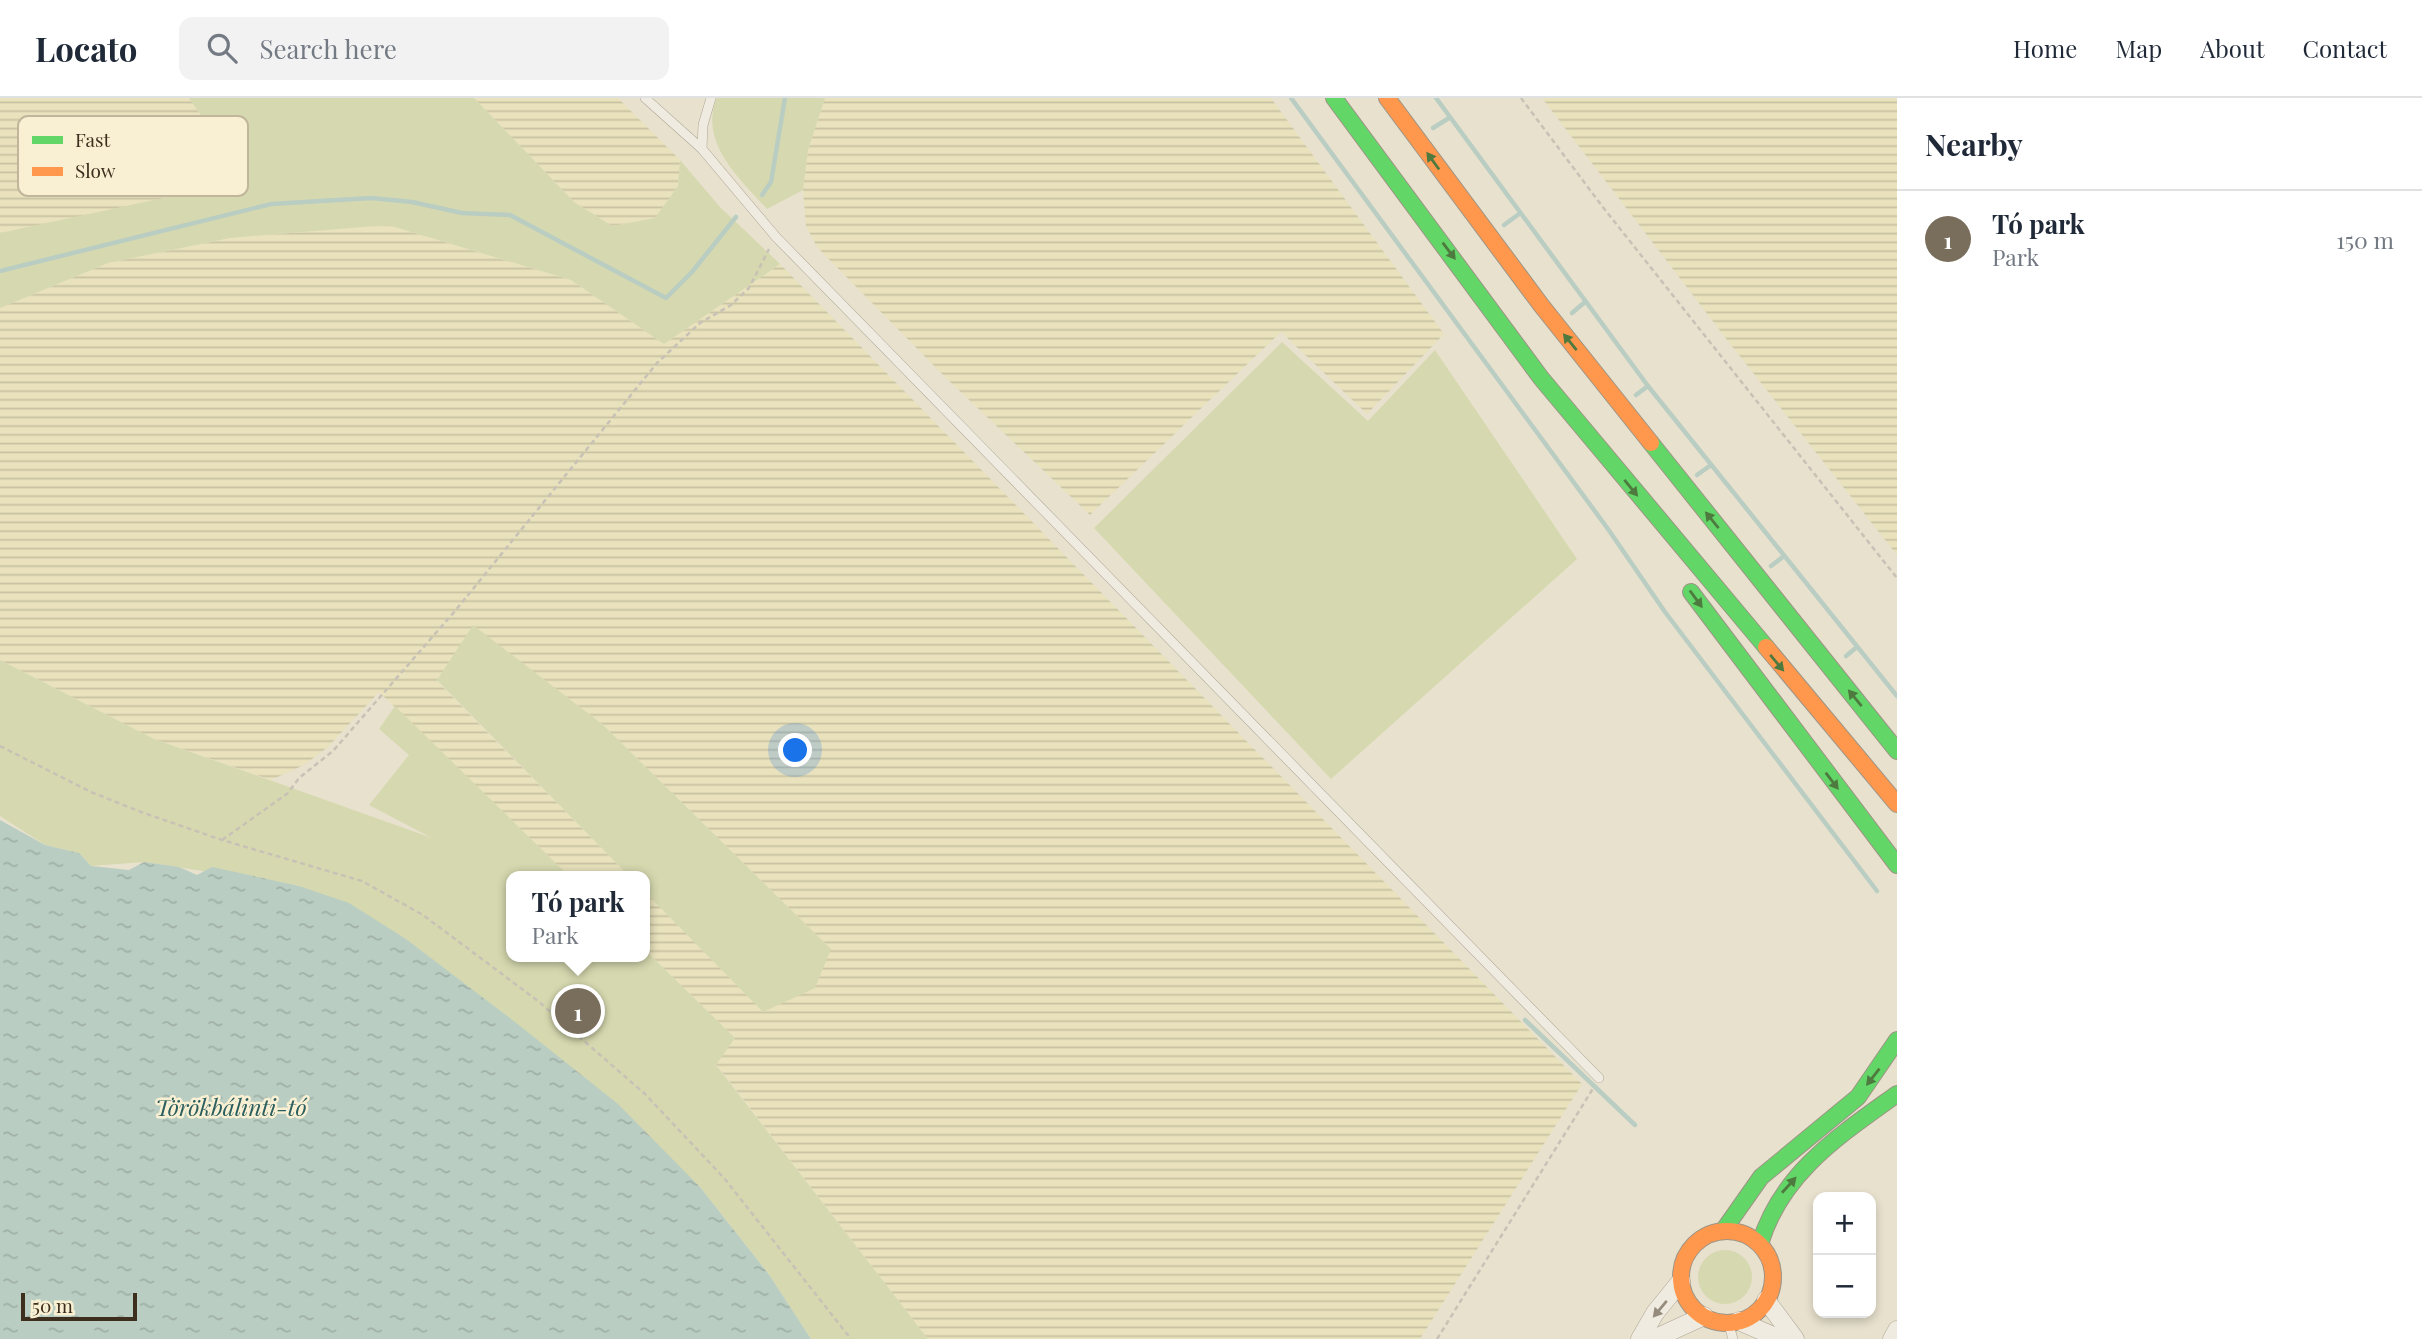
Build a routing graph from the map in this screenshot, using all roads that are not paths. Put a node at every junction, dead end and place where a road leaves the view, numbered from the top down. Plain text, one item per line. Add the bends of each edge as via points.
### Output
1 (646, 98) edge
2 (711, 98) edge
3 (1334, 98) edge
4 (1387, 98) edge
5 (702, 149) junction
6 (1541, 378) junction
7 (1639, 522) dead end
8 (1680, 577) dead end
9 (1897, 751) edge
10 (1897, 804) edge
11 (1897, 865) edge
12 (1897, 1040) edge
13 (1599, 1078) dead end
14 (1897, 1094) edge
15 (1723, 1231) junction
16 (1759, 1244) junction
17 (1681, 1281) junction
18 (1766, 1300) junction
19 (1704, 1316) junction
20 (1733, 1321) junction
21 (1897, 1330) edge
22 (1640, 1339) edge
23 (1654, 1339) edge
24 (1733, 1339) edge
25 (1780, 1339) edge
26 (1795, 1339) edge
27 (1892, 1339) edge

1 - 5 lane
2 - 5 lane
3 -> 6 main road
9 -> 4 main road via 1534,296
5 - 13 lane via 776,237
6 - 7 main road via 1567,425
6 -> 10 main road
8 -> 11 main road
12 -> 15 main road via 1858,1097 1761,1177
16 -> 14 main road via 1764,1221 1776,1200 1804,1169
15 - 16 main road via 1743,1234
15 - 17 main road via 1695,1243 1684,1261
16 - 18 main road via 1773,1274
17 - 19 main road via 1685,1295
17 -> 22 street
18 - 20 main road via 1759,1309
18 - 26 street
19 - 20 main road
19 - 23 street
20 - 24 lane
20 - 25 street
21 - 27 street

